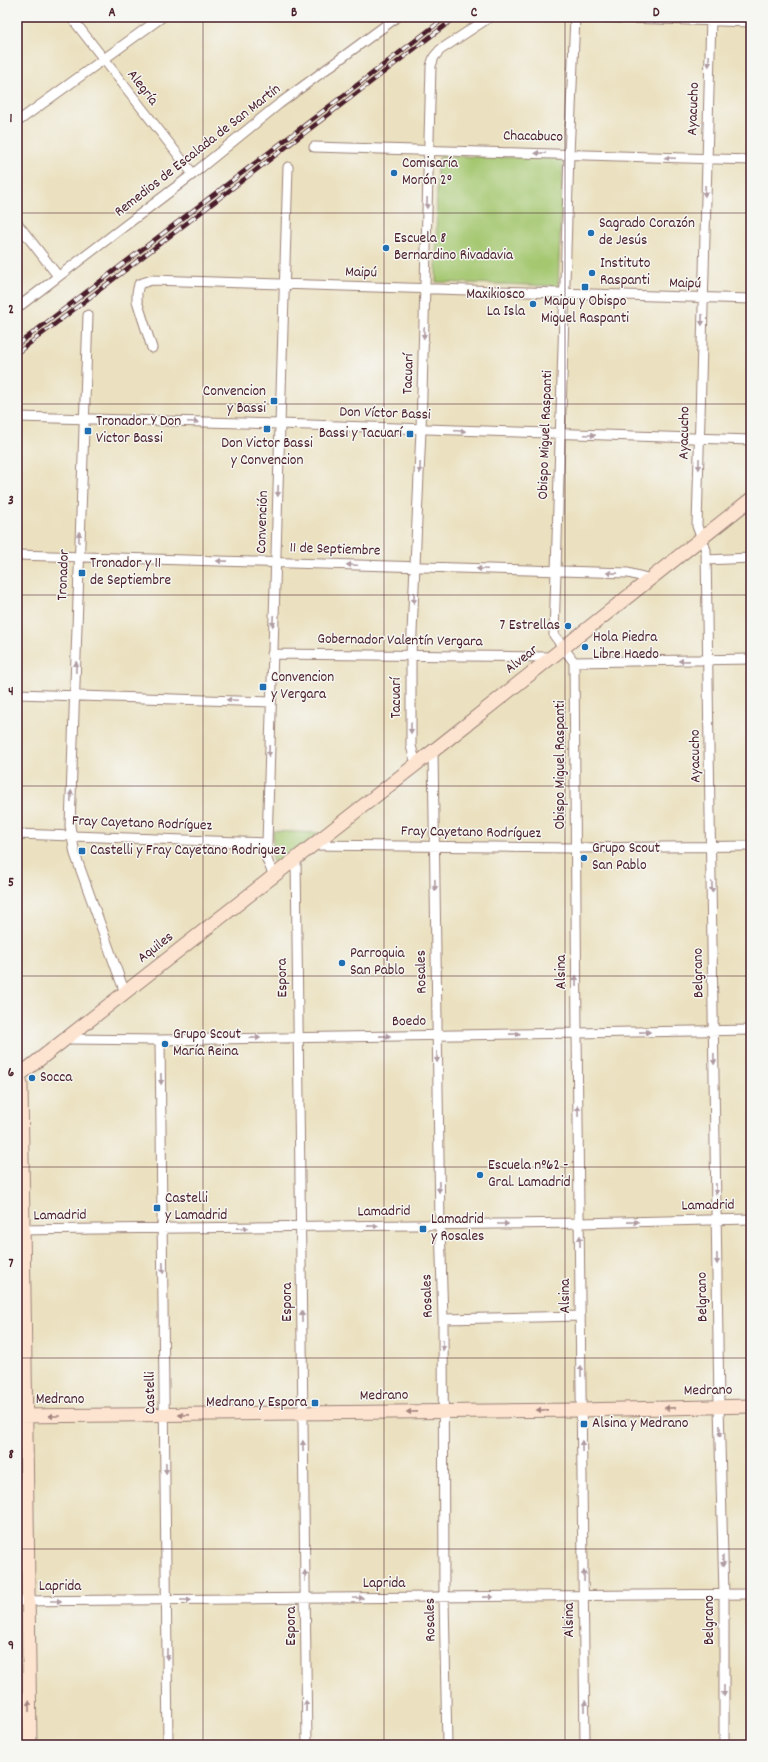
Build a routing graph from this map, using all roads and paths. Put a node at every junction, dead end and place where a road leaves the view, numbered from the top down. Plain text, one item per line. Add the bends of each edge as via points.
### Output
1 (71, 17) edge
2 (162, 17) edge
3 (397, 17) edge
4 (490, 17) edge
5 (575, 17) edge
6 (596, 17) edge
7 (711, 19) edge
8 (751, 22) edge
9 (103, 60) junction
10 (17, 122) edge
11 (314, 147) dead end
12 (428, 150) junction
13 (569, 154) junction
14 (706, 160) junction
15 (751, 160) edge
16 (288, 167) dead end
17 (193, 174) junction
18 (17, 223) edge
19 (58, 276) junction
20 (285, 285) junction
21 (426, 289) junction
22 (565, 294) junction
23 (702, 298) junction
24 (751, 299) edge
25 (17, 308) edge
26 (88, 315) dead end
27 (152, 348) dead end
28 (17, 417) edge
29 (84, 419) junction
30 (280, 424) junction
31 (421, 430) junction
32 (560, 434) junction
33 (699, 439) junction
34 (751, 440) edge
35 (751, 499) edge
36 (700, 538) junction
37 (17, 555) edge
38 (78, 557) junction
39 (751, 558) edge
40 (706, 560) junction
41 (275, 562) junction
42 (416, 567) junction
43 (556, 571) junction
44 (651, 578) junction
45 (564, 648) junction
46 (272, 654) junction
47 (411, 655) junction
48 (552, 658) junction
49 (751, 659) edge
50 (708, 660) junction
51 (574, 662) junction
52 (17, 694) edge
53 (75, 696) junction
54 (271, 702) junction
55 (433, 751) junction
56 (416, 764) junction
57 (17, 834) edge
58 (71, 835) junction
59 (266, 843) junction
60 (312, 845) junction
61 (435, 846) junction
62 (751, 846) edge
63 (575, 848) junction
64 (712, 848) junction
65 (296, 858) junction
66 (274, 876) junction
67 (125, 993) junction
68 (751, 1030) edge
69 (714, 1031) junction
70 (576, 1033) junction
71 (437, 1035) junction
72 (298, 1038) junction
73 (67, 1039) junction
74 (160, 1040) junction
75 (18, 1073) edge
76 (751, 1219) edge
77 (716, 1220) junction
78 (580, 1223) junction
79 (440, 1224) junction
80 (301, 1227) junction
81 (162, 1229) junction
82 (20, 1230) edge
83 (580, 1316) junction
84 (443, 1319) junction
85 (719, 1406) junction
86 (751, 1406) edge
87 (581, 1410) junction
88 (443, 1411) junction
89 (302, 1413) junction
90 (165, 1415) junction
91 (21, 1416) edge
92 (21, 1504) edge
93 (751, 1594) edge
94 (724, 1595) junction
95 (584, 1596) junction
96 (444, 1598) junction
97 (305, 1599) junction
98 (167, 1600) junction
99 (22, 1601) edge
100 (30, 1745) edge
101 (168, 1745) edge
102 (307, 1745) edge
103 (447, 1745) edge
104 (585, 1745) edge
105 (724, 1745) edge

1 - 9 street, Alegría
2 - 9 street
3 - 17 street, Remedios de Escalada de San Martín via 279,104
4 - 12 street, Tacuarí via 440,50 434,57 431,66
5 - 13 street, Obispo Miguel Raspanti
6 - 7 street
7 - 8 street
7 -> 14 street, Ayacucho
9 - 10 street
9 - 17 street, Alegría
11 - 12 street, Chacabuco
13 -> 12 street, Chacabuco
12 -> 21 street, Tacuarí
14 -> 13 street, Chacabuco
13 - 22 street, Obispo Miguel Raspanti
14 - 15 street, Chacabuco
14 -> 23 street, Ayacucho
16 - 20 street, Convención
17 - 19 street, Remedios de Escalada de San Martín
18 - 19 street
19 - 25 street, Remedios de Escalada de San Martín
20 - 21 street, Maipú
20 - 27 street, Maipú via 152,280 139,284 137,301
20 - 30 street, Convención
21 - 22 street, Maipú
21 -> 31 street, Tacuarí
22 - 23 street, Maipú
22 - 32 street, Obispo Miguel Raspanti
23 - 24 street, Maipú
23 -> 33 street, Ayacucho
26 - 29 street, Tronador
28 - 29 street, Don Víctor Bassi
29 -> 30 street, Don Víctor Bassi
38 -> 29 street, Tronador
30 - 31 street, Don Víctor Bassi
30 -> 41 street, Convención
31 -> 32 street, Don Víctor Bassi
31 -> 42 street, Tacuarí
32 -> 33 street, Don Víctor Bassi
32 - 43 street, Obispo Miguel Raspanti
33 - 34 street, Don Víctor Bassi
33 -> 36 street, Ayacucho via 697,526
35 - 36 street, Alvear
36 - 40 street, Ayacucho via 705,546
36 - 44 street, Alvear
37 - 38 street, 11 de Septiembre
41 -> 38 street, 11 de Septiembre
53 -> 38 street, Tronador
39 - 40 street
40 - 50 street, Ayacucho
42 -> 41 street, 11 de Septiembre
41 -> 46 street, Convención
43 -> 42 street, 11 de Septiembre
42 -> 47 street, Tacuarí
44 -> 43 street, 11 de Septiembre via 628,573
43 - 45 street, Obispo Miguel Raspanti via 554,635
44 - 45 street, Alvear
45 - 48 street, Alvear
45 - 51 street, Obispo Miguel Raspanti
46 - 47 street, Gobernador Valentín Vergara
46 - 54 street, Convención
47 - 48 street, Gobernador Valentín Vergara
47 -> 56 street, Tacuarí via 411,746
48 - 55 street, Alvear
49 - 50 street
50 -> 51 street
50 - 64 street, Ayacucho
51 - 63 street, Obispo Miguel Raspanti
52 - 53 street
54 -> 53 street
58 -> 53 street, Tronador
54 -> 59 street, Convención
55 - 56 street, Alvear
55 - 61 street
56 - 60 street, Alvear
57 - 58 street, Fray Cayetano Rodríguez
58 - 59 street, Fray Cayetano Rodríguez
58 - 67 street via 75,854
59 - 66 street, Convención via 267,860
60 - 61 street, Fray Cayetano Rodríguez
60 - 65 street, Aquiles
61 - 63 street, Fray Cayetano Rodríguez
61 -> 71 street, Rosales
62 - 64 street, Fray Cayetano Rodríguez
63 - 64 street, Fray Cayetano Rodríguez
70 -> 63 street, Alsina
64 -> 69 street, Belgrano
65 - 66 street, Aquiles
65 - 72 street, Espora
66 - 67 street, Aquiles
67 - 73 street, Aquiles
68 - 69 street, Boedo
70 -> 69 street, Boedo
69 -> 77 street, Belgrano
71 -> 70 street, Boedo
78 -> 70 street, Alsina
72 -> 71 street, Boedo
71 -> 79 street, Rosales
74 -> 72 street, Boedo
72 - 80 street, Espora
73 - 74 street, Boedo
73 - 75 street, Aquiles
74 -> 81 street, Castelli
75 - 82 street
76 - 77 street, Lamadrid
78 -> 77 street, Lamadrid
77 -> 85 street, Belgrano
79 -> 78 street, Lamadrid
83 -> 78 street, Alsina
80 -> 79 street, Lamadrid
79 - 84 street, Rosales
81 -> 80 street, Lamadrid
89 -> 80 street, Espora
81 - 82 street, Lamadrid
81 -> 90 street, Castelli
82 - 91 street
83 - 84 street
87 -> 83 street, Alsina
84 -> 88 street, Rosales
85 - 86 street, Medrano
85 -> 87 street, Medrano
85 -> 94 street, Belgrano
87 -> 88 street, Medrano
95 -> 87 street, Alsina
88 -> 89 street, Medrano
88 - 96 street, Rosales
89 -> 90 street, Medrano
97 -> 89 street, Espora
90 -> 91 street, Medrano
90 -> 98 street, Castelli
91 - 92 street
92 - 99 street
93 - 94 street, Laprida
94 - 95 street, Laprida
94 -> 105 street, Belgrano
96 -> 95 street, Laprida
104 -> 95 street, Alsina
97 -> 96 street, Laprida
96 - 103 street, Rosales
98 -> 97 street, Laprida
102 -> 97 street, Espora
99 -> 98 street, Laprida
98 -> 101 street, Castelli
100 -> 99 street

